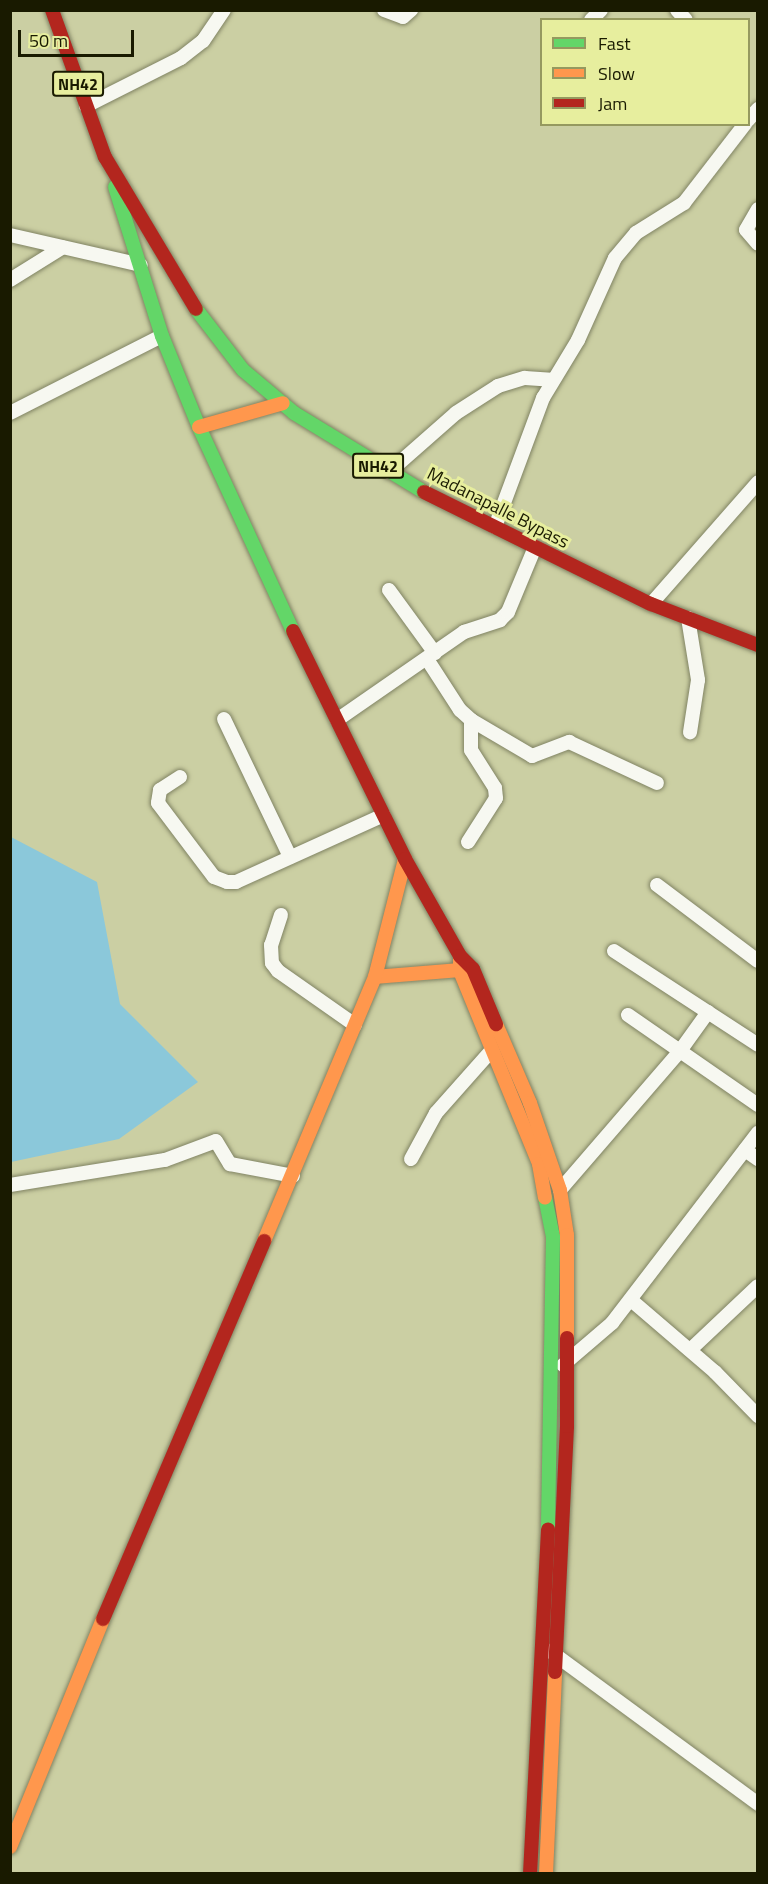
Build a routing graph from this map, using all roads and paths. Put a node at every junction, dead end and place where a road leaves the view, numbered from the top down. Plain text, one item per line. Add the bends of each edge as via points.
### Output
1 (52, 10) edge
2 (224, 10) edge
3 (384, 10) edge
4 (411, 10) edge
5 (86, 106) junction
6 (743, 126) edge
7 (105, 157) junction
8 (758, 209) edge
9 (10, 235) edge
10 (758, 244) edge
11 (63, 247) junction
12 (141, 265) junction
13 (10, 280) edge
14 (162, 336) junction
15 (551, 380) junction
16 (283, 403) junction
17 (10, 413) edge
18 (199, 427) junction
19 (389, 472) junction
20 (758, 482) edge
21 (495, 527) junction
22 (535, 547) junction
23 (389, 590) dead end
24 (651, 604) junction
25 (688, 618) junction
26 (758, 645) edge
27 (431, 656) junction
28 (224, 719) dead end
29 (337, 720) junction
30 (471, 720) junction
31 (690, 732) dead end
32 (180, 777) dead end
33 (657, 783) dead end
34 (384, 815) junction
35 (468, 842) dead end
36 (290, 857) junction
37 (405, 859) junction
38 (657, 885) dead end
39 (281, 915) dead end
40 (614, 951) dead end
41 (758, 961) edge
42 (466, 970) junction
43 (375, 977) junction
44 (708, 1012) junction
45 (628, 1015) dead end
46 (355, 1025) junction
47 (758, 1045) edge
48 (492, 1050) junction
49 (680, 1052) junction
50 (758, 1105) edge
51 (758, 1134) edge
52 (745, 1150) junction
53 (411, 1158) dead end
54 (758, 1159) edge
55 (293, 1176) junction
56 (10, 1185) edge
57 (560, 1190) junction
58 (758, 1286) edge
59 (632, 1300) junction
60 (690, 1350) junction
61 (566, 1362) junction
62 (552, 1375) junction
63 (755, 1410) edge
64 (541, 1645) junction
65 (558, 1657) junction
66 (758, 1804) edge
67 (10, 1847) edge
68 (530, 1874) edge
69 (546, 1874) edge

1 - 5 main road, NH42
2 - 5 street via 203,41 181,58
3 - 4 street via 403,17
5 - 7 main road, NH42
6 - 15 street via 684,202 648,223 623,247 578,340
7 - 12 main road
7 - 16 main road, Madanapalle Bypass / NH42 via 192,303 243,370
8 - 10 street via 746,230
9 - 11 street
11 - 12 street
11 - 13 street
12 - 14 main road
14 - 17 street
14 - 18 main road
15 - 19 street via 525,378 498,386 456,412
15 - 21 street
16 - 18 main road
16 - 19 main road, Madanapalle Bypass / NH42
18 - 29 main road
19 - 21 main road, Madanapalle Bypass / NH42
20 - 24 street
21 - 22 main road, Madanapalle Bypass / NH42
22 - 24 main road, Madanapalle Bypass / NH42
22 - 27 street via 508,612 500,620 464,632
23 - 27 street
24 - 25 main road, Madanapalle Bypass / NH42
25 - 26 main road, Madanapalle Bypass / NH42
25 - 31 street via 698,680
27 - 29 street
27 - 30 street via 460,710
28 - 36 street
29 - 34 main road
30 - 33 street via 532,756 569,742
30 - 35 street via 471,750 495,788 496,798
32 - 36 street via 160,790 158,803 214,877 236,882
34 - 36 street
34 - 37 main road
37 - 42 main road
37 - 43 main road
38 - 41 street
39 - 46 street via 271,945 272,963
40 - 44 street
42 - 43 main road
42 - 48 main road
42 - 57 main road via 530,1103
43 - 46 main road
44 - 47 street
44 - 49 street
45 - 49 street
46 - 55 main road
48 - 53 street via 436,1113
48 - 62 main road via 539,1164 551,1211
49 - 50 street
49 - 57 street
51 - 52 street
52 - 54 street
52 - 59 street
55 - 56 street via 230,1164 216,1141 165,1160
55 - 67 main road via 146,1512
57 - 61 main road via 567,1235
58 - 60 street
59 - 60 street
59 - 61 street via 612,1323
60 - 63 street
61 - 62 street
61 - 65 main road
62 - 64 main road
64 - 65 street
64 - 68 main road
65 - 66 street
65 - 69 main road

